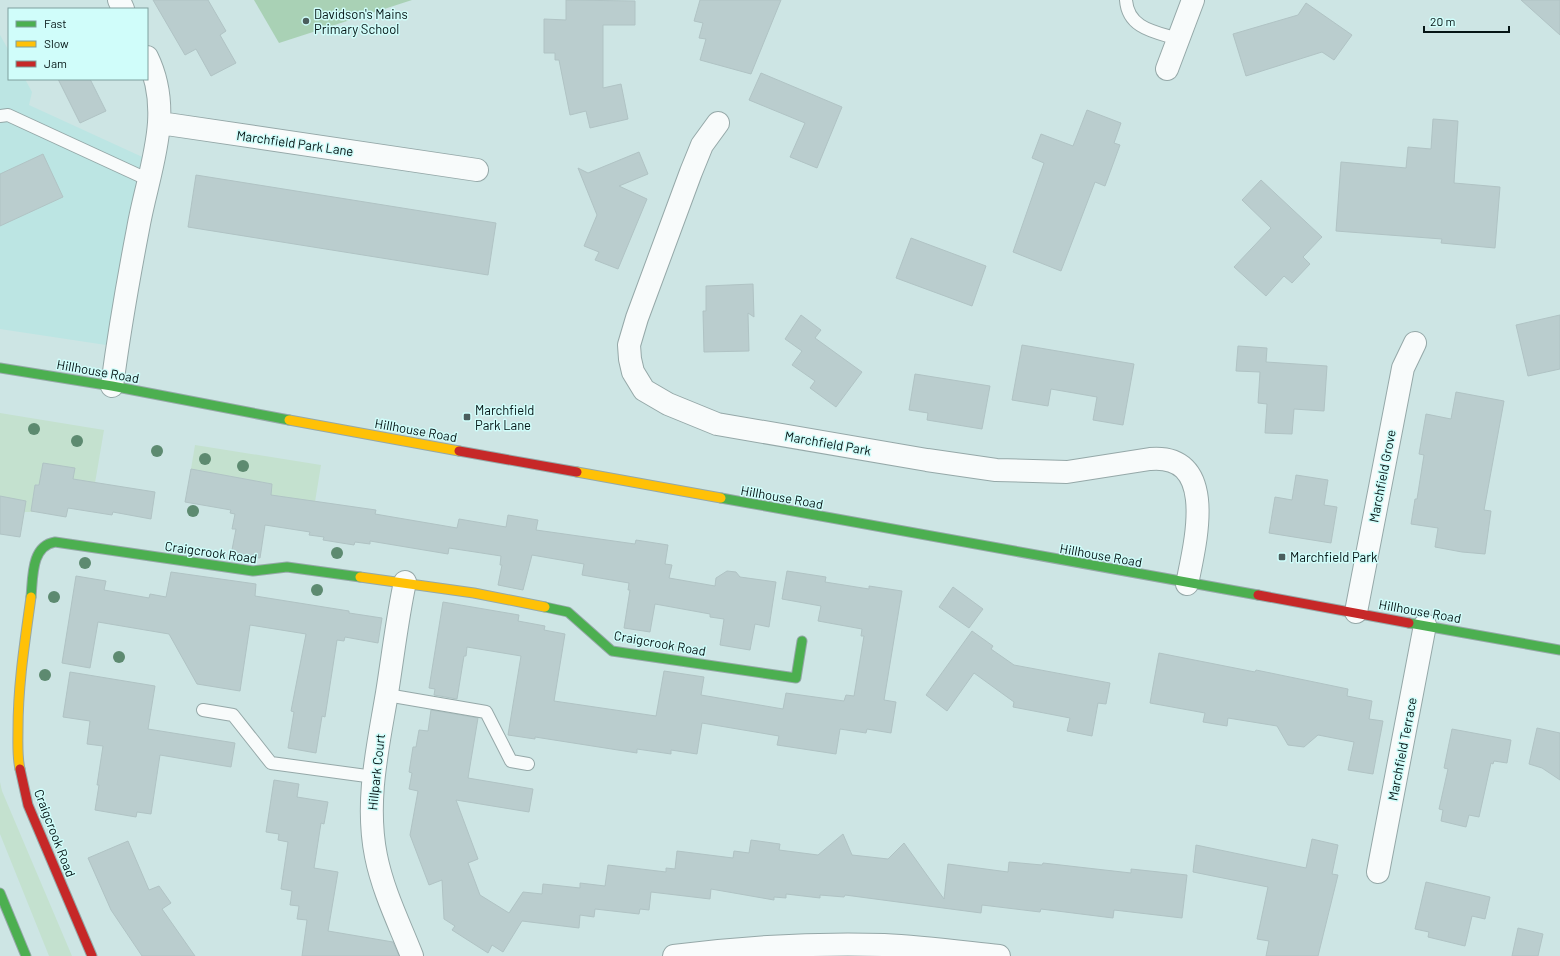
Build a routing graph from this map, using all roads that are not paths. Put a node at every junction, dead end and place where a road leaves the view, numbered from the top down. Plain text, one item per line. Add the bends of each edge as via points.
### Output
1 (1126, 0) edge
2 (1193, 0) edge
3 (1178, 39) junction
4 (148, 60) edge
5 (1167, 69) dead end
6 (0, 116) edge
7 (160, 124) junction
8 (718, 124) dead end
9 (476, 170) dead end
10 (149, 180) junction
11 (1415, 343) dead end
12 (0, 368) edge
13 (112, 386) junction
14 (404, 582) junction
15 (1187, 584) junction
16 (1356, 612) junction
17 (1425, 625) junction
18 (802, 641) dead end
19 (1560, 650) edge
20 (387, 694) junction
21 (203, 710) dead end
22 (528, 764) dead end
23 (374, 777) junction
24 (1378, 872) dead end
25 (0, 893) edge
26 (26, 956) edge
27 (92, 956) edge
28 (412, 956) edge
29 (674, 956) edge
30 (999, 956) edge

1 - 3 lane via 1131,17 1137,24
2 - 3 street
3 - 5 street
4 - 7 street via 160,97
6 - 10 lane via 8,116
7 - 9 street, Marchfield Park Lane
7 - 10 street
8 - 15 street, Marchfield Park via 702,145 691,172 629,345 633,372 644,390 668,404 717,424 996,470 1067,472 1150,460 1171,461 1189,475 1194,483 1197,499 1197,529
10 - 13 street via 138,227
11 - 16 street, Marchfield Grove via 1406,358 1402,373
12 - 13 main road, Hillhouse Road
13 - 15 main road, Hillhouse Road
14 - 18 main road, Craigcrook Road via 568,612 578,618 605,647 612,651 796,678
14 - 20 street, Hillpark Court
14 - 27 main road, Craigcrook Road via 278,566 262,572 253,571 55,542 44,545 38,551 22,660 18,759 28,805
15 - 16 main road, Hillhouse Road
16 - 17 main road, Hillhouse Road
17 - 19 main road, Hillhouse Road
17 - 24 street, Marchfield Terrace
20 - 22 lane via 486,712 511,761
20 - 23 street, Hillpark Court
21 - 23 lane via 233,715 271,763
23 - 28 street, Hillpark Court via 372,816 376,856 386,892
25 - 26 main road
29 - 30 street via 778,946 846,945 917,947

